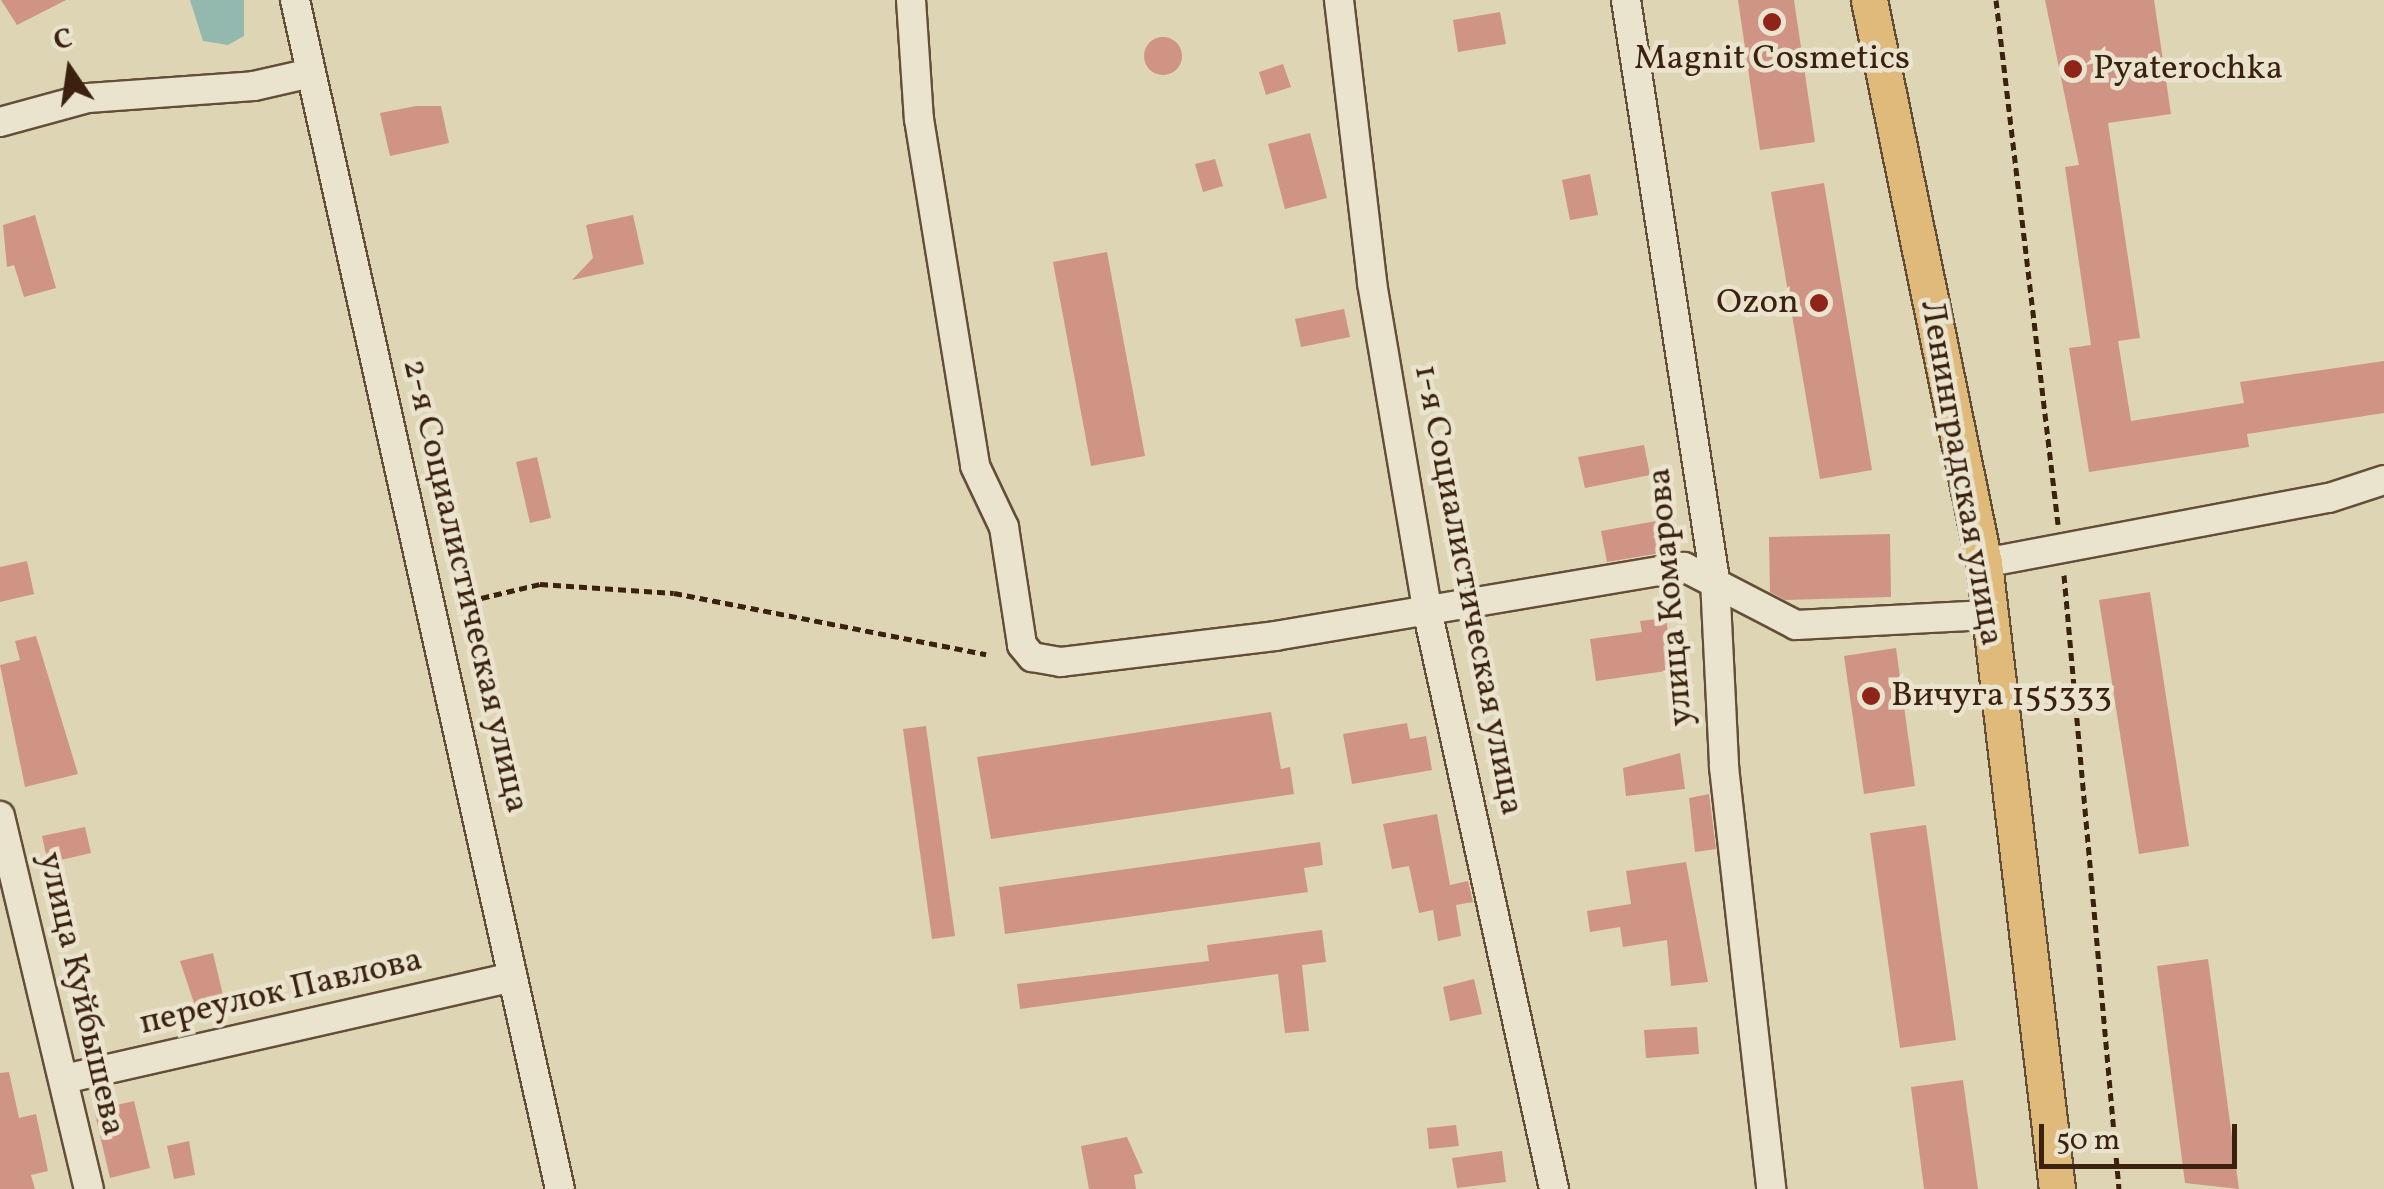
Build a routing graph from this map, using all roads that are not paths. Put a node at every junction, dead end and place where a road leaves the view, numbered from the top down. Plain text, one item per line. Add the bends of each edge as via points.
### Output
1 (294, 0) edge
2 (911, 0) edge
3 (1339, 0) edge
4 (1626, 0) edge
5 (1869, 0) edge
6 (311, 73) junction
7 (0, 122) edge
8 (2384, 480) edge
9 (1984, 564) junction
10 (1715, 580) junction
11 (1428, 614) junction
12 (1988, 615) junction
13 (0, 816) edge
14 (513, 977) junction
15 (64, 1078) junction
16 (88, 1189) edge
17 (560, 1189) edge
18 (1554, 1189) edge
19 (1771, 1189) edge
20 (2057, 1189) edge

1 - 6 street, 2-я Социалистическая улица
2 - 11 street via 918,119 975,466 1004,527 1022,645 1032,657 1090,660
3 - 11 street, 1-я Социалистическая улица via 1372,283
4 - 10 street, улица Комарова
5 - 9 main road, Ленинградская улица
6 - 7 street via 254,86 88,98
6 - 14 street, 2-я Социалистическая улица
8 - 9 street
9 - 12 main road, Ленинградская улица
10 - 11 street via 1684,568
10 - 12 street via 1796,625
10 - 19 street, улица Комарова via 1724,767
11 - 18 street, 1-я Социалистическая улица
12 - 20 main road, Ленинградская улица
13 - 15 street, улица Куйбышева
14 - 15 street, переулок Павлова
14 - 17 street, 2-я Социалистическая улица
15 - 16 street, улица Куйбышева

